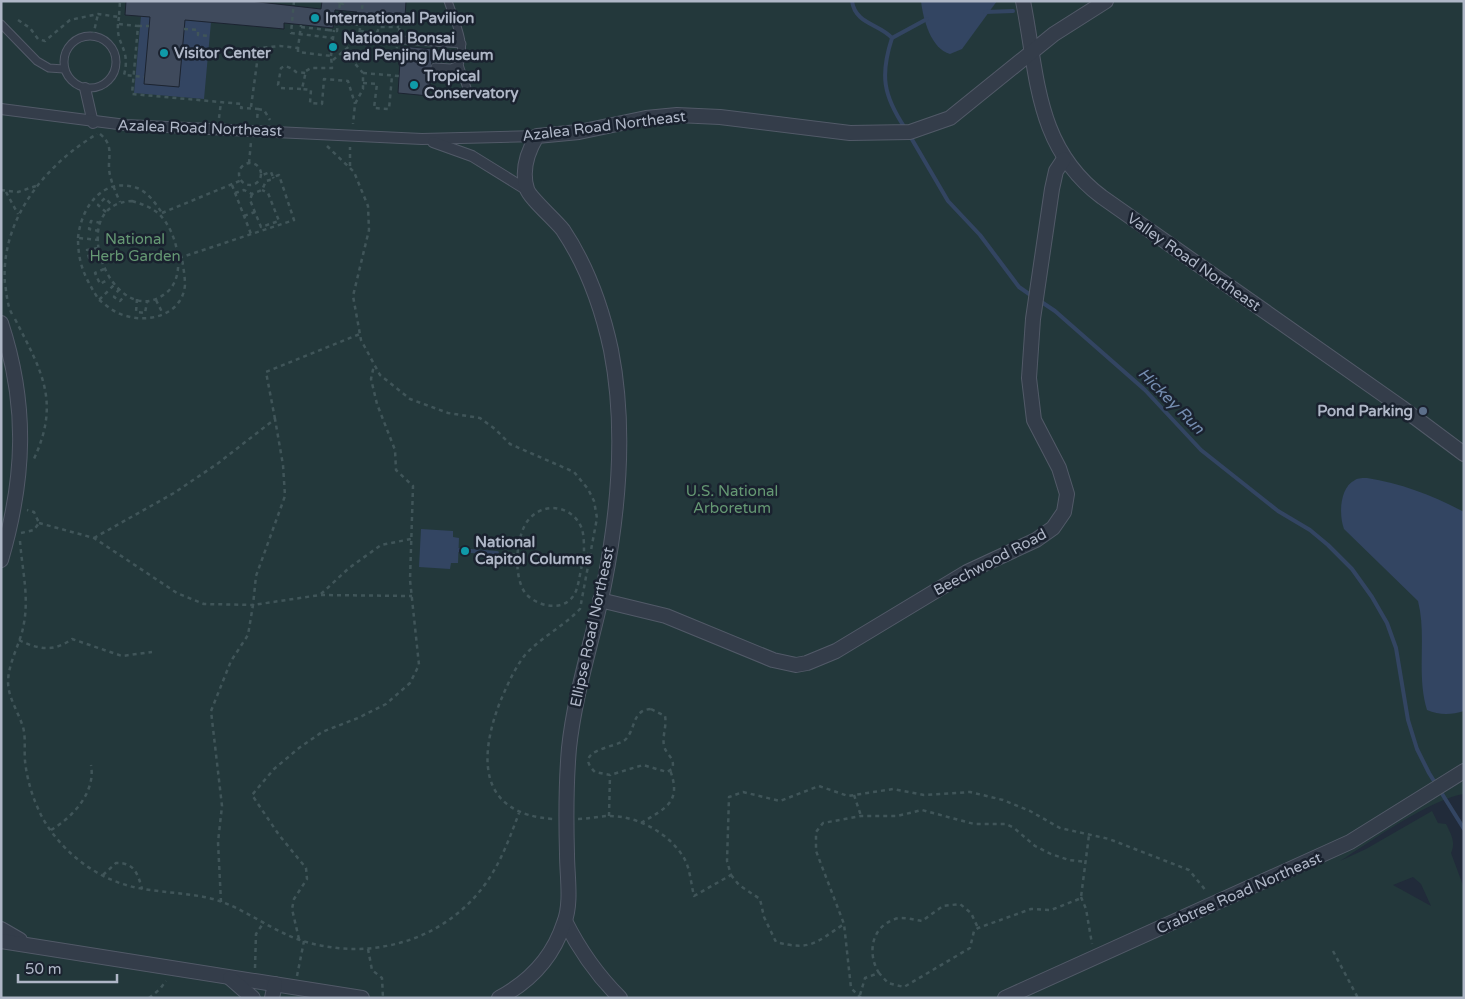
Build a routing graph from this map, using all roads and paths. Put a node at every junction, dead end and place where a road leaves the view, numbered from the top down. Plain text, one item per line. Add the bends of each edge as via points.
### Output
1 (120, 1) edge
2 (294, 1) edge
3 (344, 1) edge
4 (448, 1) edge
5 (1022, 1) edge
6 (1106, 1) edge
7 (338, 2) edge
8 (362, 5) edge
9 (369, 6) dead end
10 (98, 14) junction
11 (119, 17) junction
12 (361, 18) dead end
13 (18, 20) dead end
14 (338, 23) junction
15 (1, 24) edge
16 (118, 24) junction
17 (138, 26) junction
18 (149, 26) dead end
19 (360, 26) junction
20 (399, 27) dead end
21 (184, 29) dead end
22 (334, 30) junction
23 (360, 30) junction
24 (377, 33) junction
25 (300, 34) junction
26 (93, 36) junction
27 (210, 36) dead end
28 (333, 38) junction
29 (400, 42) joint
30 (462, 44) junction
31 (298, 48) junction
32 (345, 52) junction
33 (1032, 53) junction
34 (331, 56) junction
35 (333, 60) junction
36 (459, 65) junction
37 (435, 67) dead end
38 (64, 69) junction
39 (306, 73) junction
40 (363, 73) junction
41 (133, 76) junction
42 (392, 76) junction
43 (400, 76) dead end
44 (144, 77) dead end
45 (363, 83) junction
46 (86, 88) junction
47 (302, 89) junction
48 (468, 91) dead end
49 (221, 102) junction
50 (354, 104) junction
51 (251, 107) junction
52 (1, 109) edge
53 (258, 109) junction
54 (257, 114) dead end
55 (257, 121) dead end
56 (93, 123) junction
57 (218, 123) dead end
58 (98, 133) junction
59 (352, 134) junction
60 (252, 135) dead end
61 (537, 136) junction
62 (422, 139) junction
63 (323, 144) dead end
64 (1064, 159) junction
65 (249, 163) junction
66 (350, 168) junction
67 (262, 175) junction
68 (273, 177) junction
69 (242, 180) junction
70 (37, 185) junction
71 (232, 185) junction
72 (114, 187) junction
73 (1, 190) edge
74 (262, 190) junction
75 (527, 190) junction
76 (6, 192) junction
77 (235, 193) junction
78 (252, 194) junction
79 (120, 202) junction
80 (112, 205) junction
81 (106, 212) junction
82 (255, 212) junction
83 (18, 214) junction
84 (161, 214) junction
85 (244, 216) junction
86 (101, 223) junction
87 (99, 231) junction
88 (251, 234) junction
89 (78, 238) junction
90 (99, 240) junction
91 (98, 248) junction
92 (100, 257) junction
93 (180, 258) junction
94 (104, 269) junction
95 (109, 279) junction
96 (114, 285) junction
97 (119, 289) junction
98 (126, 294) junction
99 (137, 299) junction
100 (99, 300) junction
101 (156, 300) junction
102 (147, 302) junction
103 (164, 314) junction
104 (1, 323) edge
105 (360, 334) junction
106 (374, 364) junction
107 (275, 419) junction
108 (1464, 454) edge
109 (32, 465) dead end
110 (23, 510) dead end
111 (39, 523) junction
112 (20, 528) dead end
113 (20, 534) junction
114 (94, 538) junction
115 (412, 540) junction
116 (511, 554) dead end
117 (518, 555) junction
118 (589, 556) junction
119 (1, 560) edge
120 (589, 562) junction
121 (320, 595) junction
122 (412, 596) junction
123 (600, 600) junction
124 (253, 606) junction
125 (19, 640) junction
126 (152, 652) dead end
127 (91, 766) dead end
128 (670, 770) junction
129 (1464, 771) edge
130 (610, 775) junction
131 (854, 795) junction
132 (520, 812) junction
133 (609, 816) junction
134 (861, 816) junction
135 (560, 819) dead end
136 (572, 819) dead end
137 (641, 823) junction
138 (51, 830) junction
139 (1089, 835) junction
140 (1086, 862) junction
141 (731, 875) junction
142 (103, 876) junction
143 (142, 889) junction
144 (1082, 897) junction
145 (221, 902) junction
146 (1217, 904) junction
147 (565, 921) junction
148 (264, 922) junction
149 (844, 924) junction
150 (978, 928) junction
151 (1, 929) edge
152 (299, 939) junction
153 (1, 941) edge
154 (304, 941) junction
155 (32, 946) junction
156 (368, 949) junction
157 (1333, 951) dead end
158 (1097, 957) junction
159 (167, 967) junction
160 (879, 973) junction
161 (227, 976) junction
162 (253, 980) junction
163 (295, 987) junction
164 (274, 991) edge
165 (321, 995) edge
166 (860, 996) edge
167 (149, 998) edge
168 (252, 998) edge
169 (362, 998) edge
170 (382, 998) edge
171 (499, 998) edge
172 (620, 998) edge
173 (1005, 998) edge
174 (1358, 998) edge

1 - 11 path
2 - 25 path via 291,33
3 - 7 path via 343,4
4 - 30 lane
5 - 33 street, Valley Road Northeast
6 - 33 street, Azalea Road Northeast via 1054,34
7 - 14 path
8 - 9 path
10 - 11 path
10 - 13 path via 70,20 45,41 38,39
10 - 26 path
11 - 16 path
12 - 19 path
14 - 19 path
14 - 22 path via 337,31
15 - 38 lane via 37,61 49,68
16 - 17 path
16 - 41 path via 117,34 125,48 127,64 124,75
17 - 18 path
17 - 41 path
19 - 23 path
20 - 24 path via 380,27
21 - 27 path via 198,30 198,35
22 - 25 path via 301,26
22 - 28 path
23 - 24 path
23 - 32 path via 359,38
24 - 29 path via 378,48 386,52 396,53
25 - 28 path
25 - 31 path
26 - 38 lane via 71,43
26 - 46 lane via 112,49 115,68 107,82
28 - 34 path
29 - 30 lane
30 - 36 lane
31 - 34 path via 298,52
31 - 51 path via 259,48
32 - 35 path
32 - 40 path
33 - 61 street, Azalea Road Northeast via 956,114 933,126 910,132 850,133 733,118 677,115
33 - 64 street, Valley Road Northeast via 1045,121
34 - 35 path
35 - 39 path via 332,68 311,68
36 - 37 lane
36 - 48 lane
38 - 46 lane via 72,82
39 - 47 path
39 - 47 path via 285,66 280,72 278,86
40 - 42 path
40 - 45 path
41 - 44 path
41 - 49 path via 132,94
42 - 43 path
42 - 45 path via 389,109 374,108 377,84
45 - 50 path
46 - 56 street
47 - 50 path via 312,90 310,103 322,104 324,79 348,81
49 - 51 path via 242,104 241,108
49 - 57 path
50 - 59 path
51 - 53 path
52 - 56 street, Azalea Road Northeast
53 - 54 path
53 - 55 path via 264,110 271,122
56 - 58 path
56 - 59 street, Azalea Road Northeast
58 - 70 path via 79,144
58 - 72 path via 104,138 111,155 109,172
59 - 62 street, Azalea Road Northeast
59 - 66 path
60 - 65 path
61 - 62 street, Azalea Road Northeast
61 - 75 street via 526,158
62 - 75 street, Ellipse Road Northeast via 472,156
63 - 66 path
64 - 108 street, Valley Road Northeast via 1076,175 1102,197
64 - 123 street, Beechwood Road via 1054,178 1033,319 1029,370 1032,411 1040,435 1064,478 1067,494 1062,518 1048,532 968,572 830,654 807,664 773,660 666,616
65 - 67 path via 259,167
65 - 69 path via 241,168
66 - 105 path via 368,206 369,230 353,296
67 - 68 path via 271,172
67 - 69 path via 252,185
68 - 74 path via 266,181
68 - 88 path via 279,175 294,220
69 - 71 path
70 - 76 path via 18,192
70 - 83 path
71 - 77 path
71 - 84 path
72 - 79 path
72 - 84 path via 138,188 152,198
72 - 89 path via 99,193 89,205 80,220
73 - 76 path
74 - 78 path
74 - 82 path via 268,193 279,221 261,227
75 - 123 street, Ellipse Road Northeast via 557,222 577,254 594,291 611,351 618,416 618,474
76 - 83 path
77 - 78 path via 244,190
77 - 85 path
78 - 82 path via 250,200
79 - 80 path
79 - 84 path via 146,205
80 - 81 path
80 - 81 path via 106,198 98,206
81 - 86 path
82 - 85 path
83 - 109 path via 4,274 8,306 40,370 47,402 46,426
84 - 93 path
85 - 88 path
86 - 87 path
86 - 87 path via 91,221 89,229
87 - 90 path
88 - 93 path
89 - 90 path
89 - 100 path via 78,258
90 - 91 path
91 - 92 path
91 - 92 path via 88,250 88,258
92 - 94 path
93 - 101 path via 170,290
93 - 103 path via 185,284 180,300
94 - 95 path
94 - 95 path via 95,273 100,284
95 - 96 path
96 - 97 path
96 - 100 path
97 - 98 path
97 - 98 path via 114,297 120,301
98 - 99 path
99 - 102 path
99 - 102 path via 136,312 146,314
100 - 103 path via 117,313 130,317 158,318
101 - 102 path
101 - 103 path
104 - 119 street via 17,387 21,442 16,505
105 - 106 path
105 - 107 path via 266,372
106 - 115 path via 371,379 395,450 396,470 413,486
106 - 118 path via 380,375 410,399 448,413 480,418 510,444 574,472 588,489 596,510
107 - 114 path via 174,493
107 - 124 path via 285,496 256,576
110 - 111 path via 34,512
111 - 113 path via 34,530
111 - 114 path
112 - 113 path
113 - 125 path via 26,593 24,624
114 - 124 path via 177,592 204,604
115 - 121 path via 381,545
115 - 122 path
116 - 117 path
117 - 118 path via 524,526 542,509 555,507 566,509 576,518 583,530 584,552
117 - 120 path via 519,579 525,594 537,604 550,607 564,604 575,592 582,565
118 - 120 path
120 - 132 path via 580,609 525,656 509,681 490,735 486,758 488,773 504,801
121 - 122 path
121 - 124 path
122 - 152 path via 419,665 410,683 386,704 322,732 299,748 274,769 252,795 306,868 308,879 294,899 292,909
123 - 147 street, Ellipse Road Northeast via 578,689 570,746 566,798 568,901
124 - 145 path via 248,635 231,661 211,711 222,806 218,842
125 - 126 path via 40,649 52,649 72,639 122,656
125 - 138 path via 9,666 9,694 22,726 33,795
127 - 138 path via 90,789 68,817
128 - 130 path via 656,771 643,765
128 - 130 path via 674,764 664,745 665,716 651,709 637,714 623,742 598,749 590,758 591,769
128 - 137 path via 675,789 668,807
129 - 146 street, Crabtree Road Northeast via 1350,842
130 - 133 path
131 - 134 path
131 - 139 path via 894,789 924,796 970,792 1003,800 1054,826
131 - 141 path via 819,786 780,801 743,792 729,796 727,861
132 - 135 path
132 - 156 path via 495,869 477,895 461,910 436,929 412,939
133 - 136 path
133 - 137 path
134 - 140 path via 897,816 922,810 974,824 1006,824 1035,846 1069,860
134 - 149 path via 823,823 816,832 816,851
137 - 141 path via 668,840 685,859 694,896
138 - 142 path via 84,864
139 - 140 path
139 - 146 path via 1109,839 1189,870
140 - 144 path
141 - 149 path via 739,885 760,899 764,917 776,942 797,948 813,944
142 - 143 path
142 - 143 path via 116,864 127,864 137,873
143 - 145 path
144 - 150 path via 1051,910 1030,908
144 - 158 path
145 - 148 path
146 - 158 street, Crabtree Road Northeast
147 - 171 street, Ellipse Road Northeast via 554,950 537,971
147 - 172 street via 581,952
148 - 152 path
148 - 162 path via 256,934
149 - 166 path via 851,988
150 - 160 path via 974,931 970,948 904,987 888,983
150 - 160 path via 971,913 960,904 944,906 922,921 902,917 894,919 880,928 874,939 871,954
151 - 155 street
152 - 154 path
153 - 155 street
154 - 156 path via 329,947
154 - 163 path
155 - 159 street
156 - 170 path via 372,970 382,978
157 - 174 path
158 - 173 street, Crabtree Road Northeast
159 - 161 street
159 - 167 path via 164,984
160 - 166 path via 865,978
161 - 162 street
161 - 168 street via 238,982
162 - 164 street
163 - 164 street
163 - 165 street
165 - 169 street

